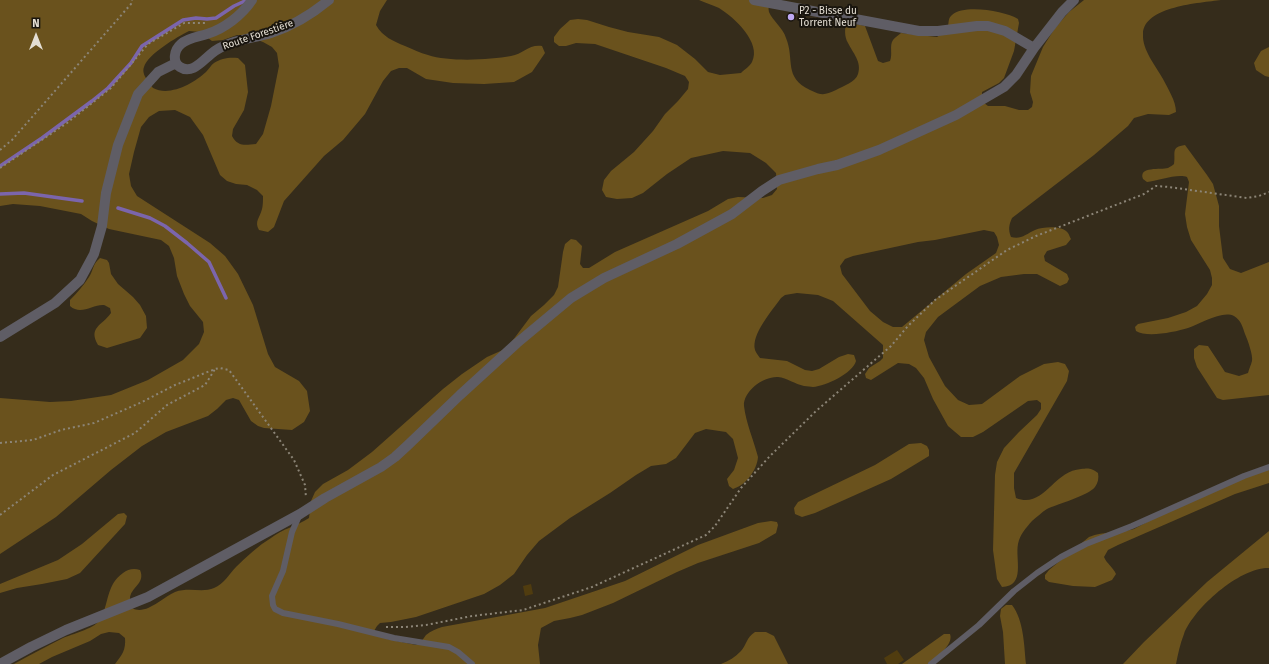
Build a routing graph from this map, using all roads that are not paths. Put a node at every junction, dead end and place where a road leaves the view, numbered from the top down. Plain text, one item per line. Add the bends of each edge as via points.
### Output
1 (252, 0) edge
2 (329, 0) edge
3 (754, 0) edge
4 (1074, 0) edge
5 (1034, 48) junction
6 (176, 63) junction
7 (0, 337) edge
8 (1269, 467) edge
9 (300, 514) junction
10 (0, 664) edge
11 (472, 664) edge
12 (931, 664) edge

1 - 6 street, Route Forestière via 237,17 220,28 180,45 175,53
2 - 6 street, Route Forestière via 287,27 223,46 193,68 184,69
3 - 5 street via 919,32 988,26 1005,31
4 - 5 street
5 - 9 street via 1016,75 1004,87 956,115 879,150 837,165 779,180 732,214 577,294 517,343 395,457
6 - 7 street via 158,72 138,94 118,145 94,254 80,280 55,303
8 - 12 lane via 1086,544 1061,557 1014,591 979,625
9 - 10 street via 148,597 66,630
9 - 11 lane via 292,532 283,572 272,596 275,609 283,614 338,624 378,635 449,647

